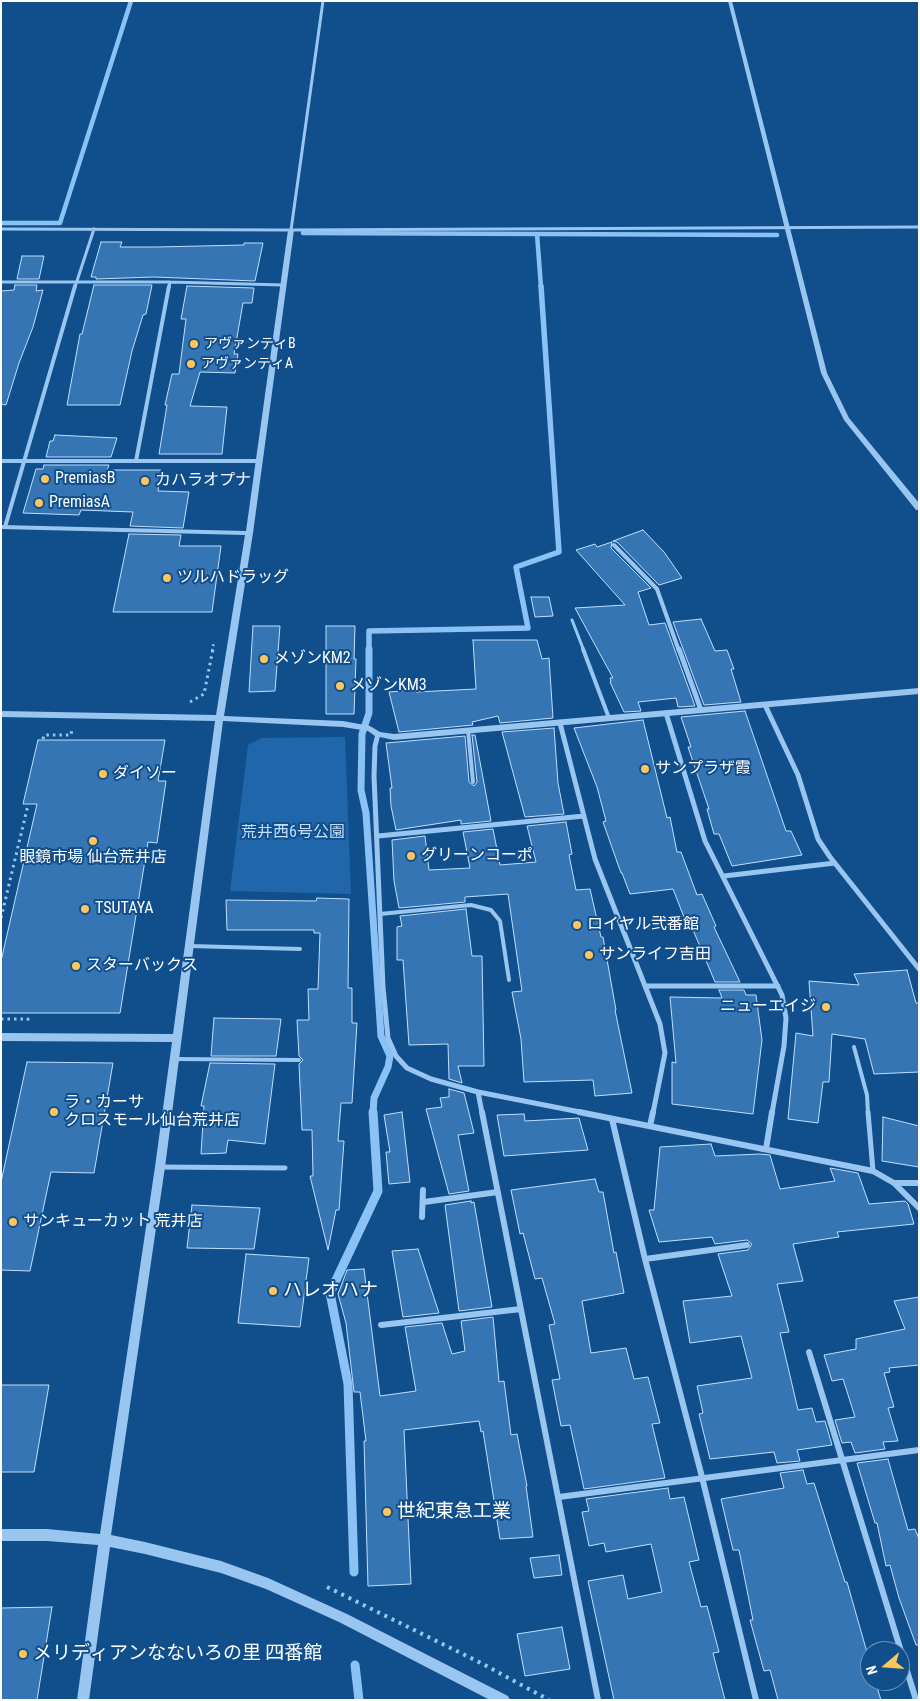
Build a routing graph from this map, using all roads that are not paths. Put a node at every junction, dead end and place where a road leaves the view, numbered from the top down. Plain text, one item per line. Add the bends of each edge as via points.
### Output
1 (323, 1) edge
2 (730, 1) edge
3 (786, 227) junction
4 (919, 227) edge
5 (1, 229) edge
6 (94, 229) junction
7 (291, 230) junction
8 (1, 282) edge
9 (170, 282) junction
10 (76, 283) junction
11 (283, 286) junction
12 (1, 460) edge
13 (26, 460) junction
14 (259, 460) junction
15 (136, 461) junction
16 (919, 508) edge
17 (3, 527) edge
18 (249, 532) junction
19 (614, 545) dead end
20 (572, 620) dead end
21 (919, 691) edge
22 (765, 705) junction
23 (702, 710) junction
24 (666, 713) junction
25 (1, 714) edge
26 (221, 718) junction
27 (610, 718) junction
28 (560, 722) junction
29 (468, 730) junction
30 (378, 734) junction
31 (473, 782) dead end
32 (584, 816) junction
33 (378, 836) junction
34 (835, 863) junction
35 (724, 876) junction
36 (380, 914) junction
37 (188, 946) junction
38 (300, 949) dead end
39 (919, 968) edge
40 (509, 980) dead end
41 (645, 986) junction
42 (778, 986) junction
43 (1, 1037) edge
44 (176, 1038) junction
45 (854, 1047) dead end
46 (173, 1060) junction
47 (299, 1060) dead end
48 (478, 1092) junction
49 (612, 1119) junction
50 (650, 1126) junction
51 (766, 1149) junction
52 (160, 1167) junction
53 (285, 1168) dead end
54 (873, 1171) junction
55 (894, 1183) junction
56 (919, 1183) edge
57 (423, 1190) dead end
58 (498, 1192) junction
59 (424, 1202) junction
60 (919, 1208) edge
61 (422, 1217) dead end
62 (747, 1245) dead end
63 (645, 1259) junction
64 (521, 1309) junction
65 (381, 1325) dead end
66 (809, 1352) dead end
67 (919, 1450) edge
68 (842, 1460) junction
69 (702, 1477) junction
70 (559, 1497) junction
71 (1, 1535) edge
72 (105, 1540) junction
73 (83, 1700) edge
74 (504, 1700) edge
75 (598, 1700) edge
76 (756, 1700) edge
77 (916, 1700) edge

1 - 7 street
2 - 3 street
3 - 4 street
3 - 7 street
3 - 16 street via 824,373 846,419
5 - 6 street
6 - 7 street
6 - 10 street
7 - 11 street
8 - 10 street
9 - 10 street
9 - 11 street
9 - 15 street
10 - 13 street
11 - 14 street
12 - 13 street
13 - 15 street
13 - 17 street
14 - 15 street
14 - 18 street
17 - 18 street
18 - 26 street
19 - 23 street via 657,590
20 - 27 lane
21 - 22 street
22 - 23 street
22 - 34 street via 798,775 818,840
23 - 24 street
24 - 27 street
24 - 35 street via 705,841
25 - 26 street
26 - 30 street via 355,726
26 - 37 street
27 - 28 street
28 - 29 street
28 - 32 street
29 - 30 street via 394,737
29 - 31 lane
30 - 33 street via 374,776
32 - 33 street
32 - 41 street via 595,859
33 - 36 street
34 - 35 street
34 - 39 street
35 - 42 street
36 - 40 lane via 471,905 491,910 500,921
36 - 48 street via 388,1038 396,1056 407,1068 431,1079
37 - 38 lane
37 - 44 street
41 - 42 street
41 - 50 street via 660,1024 665,1053
42 - 51 street via 786,1018 784,1046
43 - 44 street
44 - 46 street
45 - 54 lane via 867,1095
46 - 47 lane
46 - 52 street
48 - 49 street
48 - 58 street
49 - 50 street
49 - 63 street
50 - 51 street
51 - 54 street
52 - 53 lane
52 - 72 street
54 - 55 street
55 - 56 street
55 - 60 street
57 - 59 street
58 - 59 street
58 - 64 street
59 - 61 street
62 - 63 street
63 - 69 street
64 - 65 street
64 - 70 street
66 - 68 street
67 - 68 street
68 - 69 street
68 - 77 street
69 - 70 street
69 - 76 street
70 - 75 street
71 - 72 street
72 - 73 street
72 - 74 street via 221,1567 268,1584 343,1618

